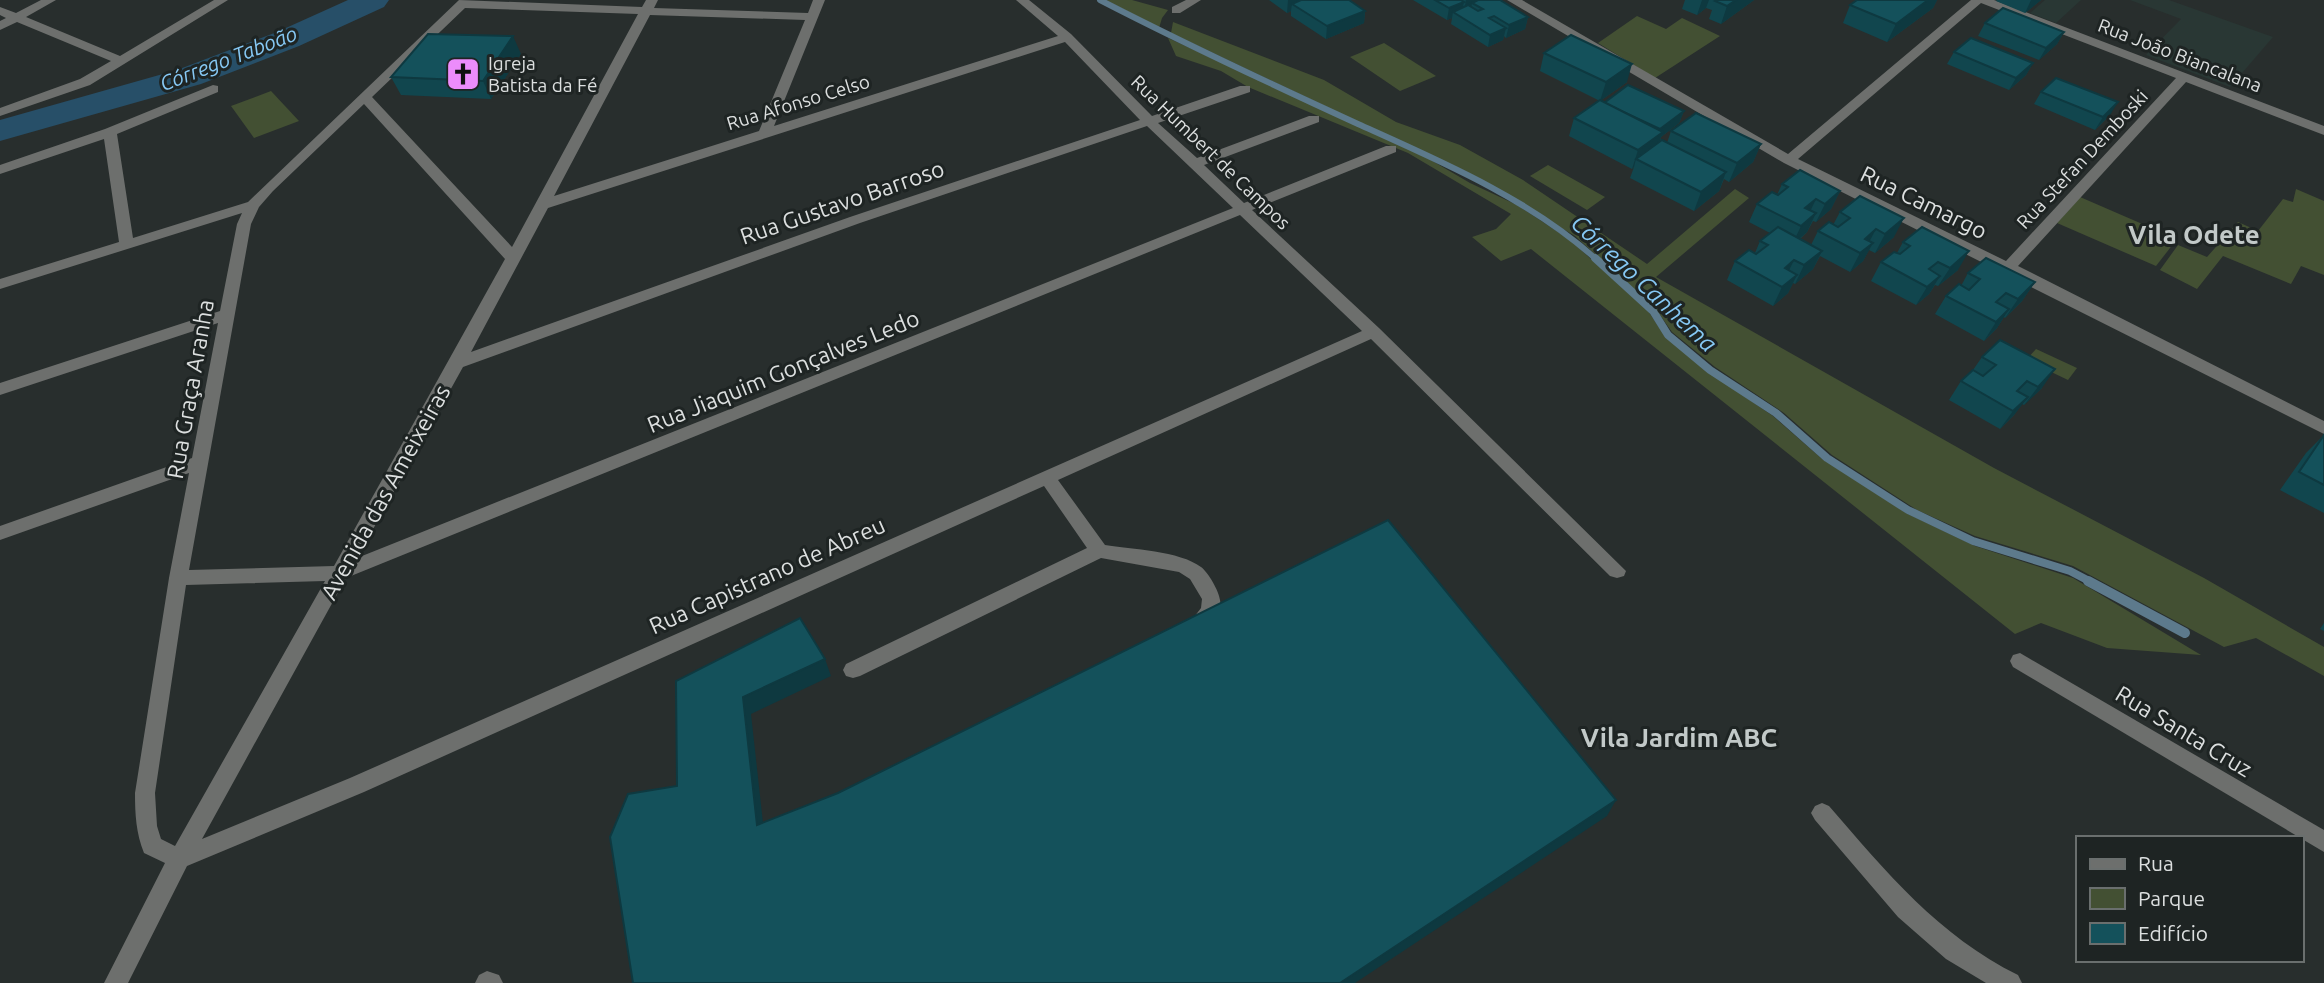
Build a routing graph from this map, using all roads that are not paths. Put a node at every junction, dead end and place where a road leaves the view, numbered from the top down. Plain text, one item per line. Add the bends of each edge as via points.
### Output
1 (50, 0) edge
2 (222, 0) edge
3 (819, 0) edge
4 (1022, 0) edge
5 (1195, 0) edge
6 (1513, 0) edge
7 (1981, 0) edge
8 (464, 2) edge
9 (649, 6) edge
10 (1176, 10) dead end
11 (0, 11) edge
12 (812, 17) junction
13 (17, 18) junction
14 (0, 26) edge
15 (1068, 37) junction
16 (120, 60) junction
17 (2183, 77) junction
18 (213, 89) dead end
19 (1245, 89) dead end
20 (365, 97) junction
21 (0, 112) edge
22 (1314, 118) dead end
23 (1148, 120) junction
24 (2324, 131) edge
25 (110, 132) junction
26 (765, 132) junction
27 (1391, 149) dead end
28 (1789, 160) junction
29 (1194, 164) junction
30 (0, 170) edge
31 (253, 205) junction
32 (541, 205) junction
33 (1243, 211) junction
34 (127, 246) junction
35 (513, 258) junction
36 (2008, 268) junction
37 (0, 284) edge
38 (225, 315) junction
39 (1373, 332) junction
40 (457, 363) junction
41 (0, 389) edge
42 (2324, 428) edge
43 (200, 462) junction
44 (1047, 477) junction
45 (0, 533) edge
46 (1099, 551) junction
47 (1617, 571) dead end
48 (340, 573) junction
49 (178, 578) junction
50 (1183, 635) edge
51 (2020, 661) dead end
52 (853, 670) dead end
53 (1822, 813) dead end
54 (2324, 842) edge
55 (179, 859) junction
56 (116, 983) edge
57 (2010, 983) edge

1 - 13 street
2 - 16 street
3 - 12 street
4 - 15 street, Rua Humbert de Campos
5 - 10 street
6 - 28 street, Rua Camargo
7 - 17 street, Rua João Biancalana
7 - 28 street
8 - 9 street
8 - 20 street, Rua Graça Aranha
9 - 12 street
9 - 32 street, Avenida das Ameixeiras
11 - 13 street
12 - 26 street
13 - 14 street
13 - 16 street
15 - 23 street, Rua Humbert de Campos
15 - 26 street, Rua Afonso Celso
16 - 21 street via 85,82
17 - 24 street, Rua João Biancalana
17 - 36 street, Rua Stefan Demboski
18 - 25 street
19 - 23 street, Rua Gustavo Barroso
20 - 31 street, Rua Graça Aranha
20 - 35 street
22 - 29 street
23 - 29 street, Rua Humbert de Campos
23 - 40 street, Rua Gustavo Barroso
25 - 30 street
25 - 34 street
26 - 32 street, Rua Afonso Celso
27 - 33 street, Rua Jiaquim Gonçalves Ledo
28 - 36 street, Rua Camargo
29 - 33 street, Rua Humbert de Campos
31 - 34 street
31 - 38 street, Rua Graça Aranha via 244,224
32 - 35 street, Avenida das Ameixeiras
33 - 39 street, Rua Humbert de Campos
33 - 48 street, Rua Jiaquim Gonçalves Ledo
34 - 37 street
35 - 40 street, Avenida das Ameixeiras
36 - 42 street, Rua Camargo
38 - 41 street
38 - 43 street, Rua Graça Aranha
39 - 44 street, Rua Capistrano de Abreu
39 - 47 street, Rua Humbert de Campos
40 - 48 street, Avenida das Ameixeiras
43 - 45 street
43 - 49 street, Rua Graça Aranha
44 - 46 street
44 - 55 street, Rua Capistrano de Abreu via 357,785
46 - 50 street via 1183,565 1197,574 1211,599 1210,610 1203,622
46 - 52 street
48 - 49 street
48 - 55 street, Avenida das Ameixeiras
49 - 55 street, Rua Graça Aranha via 145,793 152,846
51 - 54 street, Rua Santa Cruz
53 - 57 street via 1897,901 1944,944
55 - 56 street, Avenida das Ameixeiras

